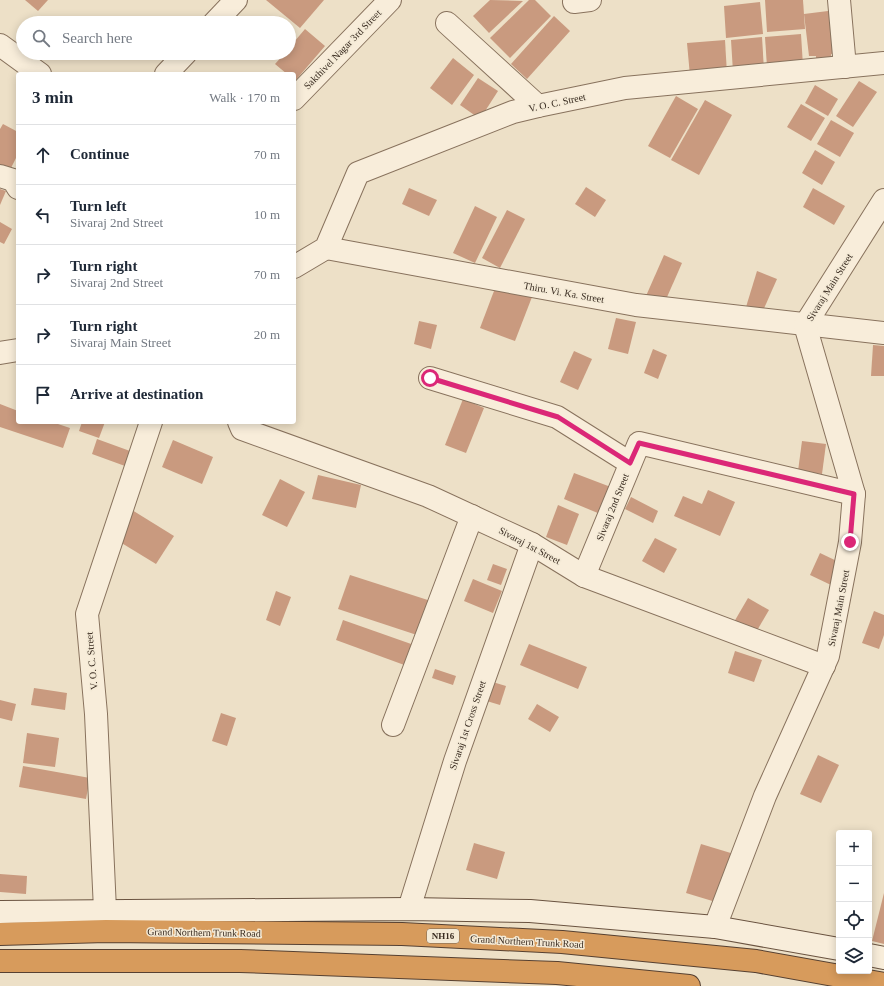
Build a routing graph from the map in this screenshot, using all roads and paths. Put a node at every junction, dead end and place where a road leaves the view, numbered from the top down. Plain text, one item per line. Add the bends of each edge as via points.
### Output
1 (236, 0) edge
2 (390, 0) edge
3 (839, 0) edge
4 (221, 16) edge
5 (447, 23) dead end
6 (0, 45) edge
7 (16, 57) edge
8 (21, 60) edge
9 (181, 60) edge
10 (884, 63) edge
11 (845, 67) junction
12 (37, 72) edge
13 (172, 72) edge
14 (296, 97) edge
15 (538, 106) junction
16 (884, 200) edge
17 (326, 248) junction
18 (296, 266) edge
19 (805, 325) junction
20 (884, 333) edge
21 (16, 350) edge
22 (0, 353) edge
23 (430, 378) dead end
24 (150, 424) edge
25 (240, 424) edge
26 (630, 463) junction
27 (854, 494) junction
28 (472, 516) junction
29 (532, 544) junction
30 (584, 576) junction
31 (824, 666) junction
32 (394, 725) dead end
33 (409, 908) junction
34 (105, 910) junction
35 (0, 912) edge
36 (715, 927) junction
37 (0, 934) edge
38 (836, 948) edge
39 (872, 956) edge
40 (884, 958) edge
41 (0, 961) edge
42 (884, 984) edge
43 (690, 986) edge

1 - 4 street
2 - 14 street, Sakthivel Nagar 3rd Street
3 - 11 street
5 - 15 street
6 - 7 street
8 - 12 street
9 - 13 street
10 - 11 street, V. O. C. Street
11 - 15 street, V. O. C. Street via 625,88
15 - 17 street, V. O. C. Street via 513,112 358,173
16 - 19 street, Sivaraj Main Street
17 - 18 street
17 - 19 street, Thiru. Vi. Ka. Street via 636,305
19 - 20 street, Thiru. Vi. Ka. Street
19 - 27 street, Sivaraj Main Street
21 - 22 street
23 - 26 street via 558,417
24 - 34 street, V. O. C. Street via 87,614 96,714
25 - 28 street, Sivaraj 1st Street via 242,429 428,496
26 - 27 street, Sivaraj 2nd Street via 639,443
26 - 30 street, Sivaraj 2nd Street
27 - 31 street, Sivaraj Main Street via 850,542
28 - 29 street, Sivaraj 1st Street
28 - 32 street
29 - 30 street, Sivaraj 1st Street
29 - 33 street, Sivaraj 1st Cross Street via 455,762
30 - 31 street, Sivaraj 1st Street
31 - 36 street, Sivaraj Main Street via 765,796
33 - 34 street
33 - 36 street via 530,911
34 - 35 street
36 - 38 street
37 - 42 highway, Grand Northern Trunk Road / NH16 via 106,931 402,934 562,942 705,954
39 - 40 street
41 - 43 highway via 240,961 557,973

